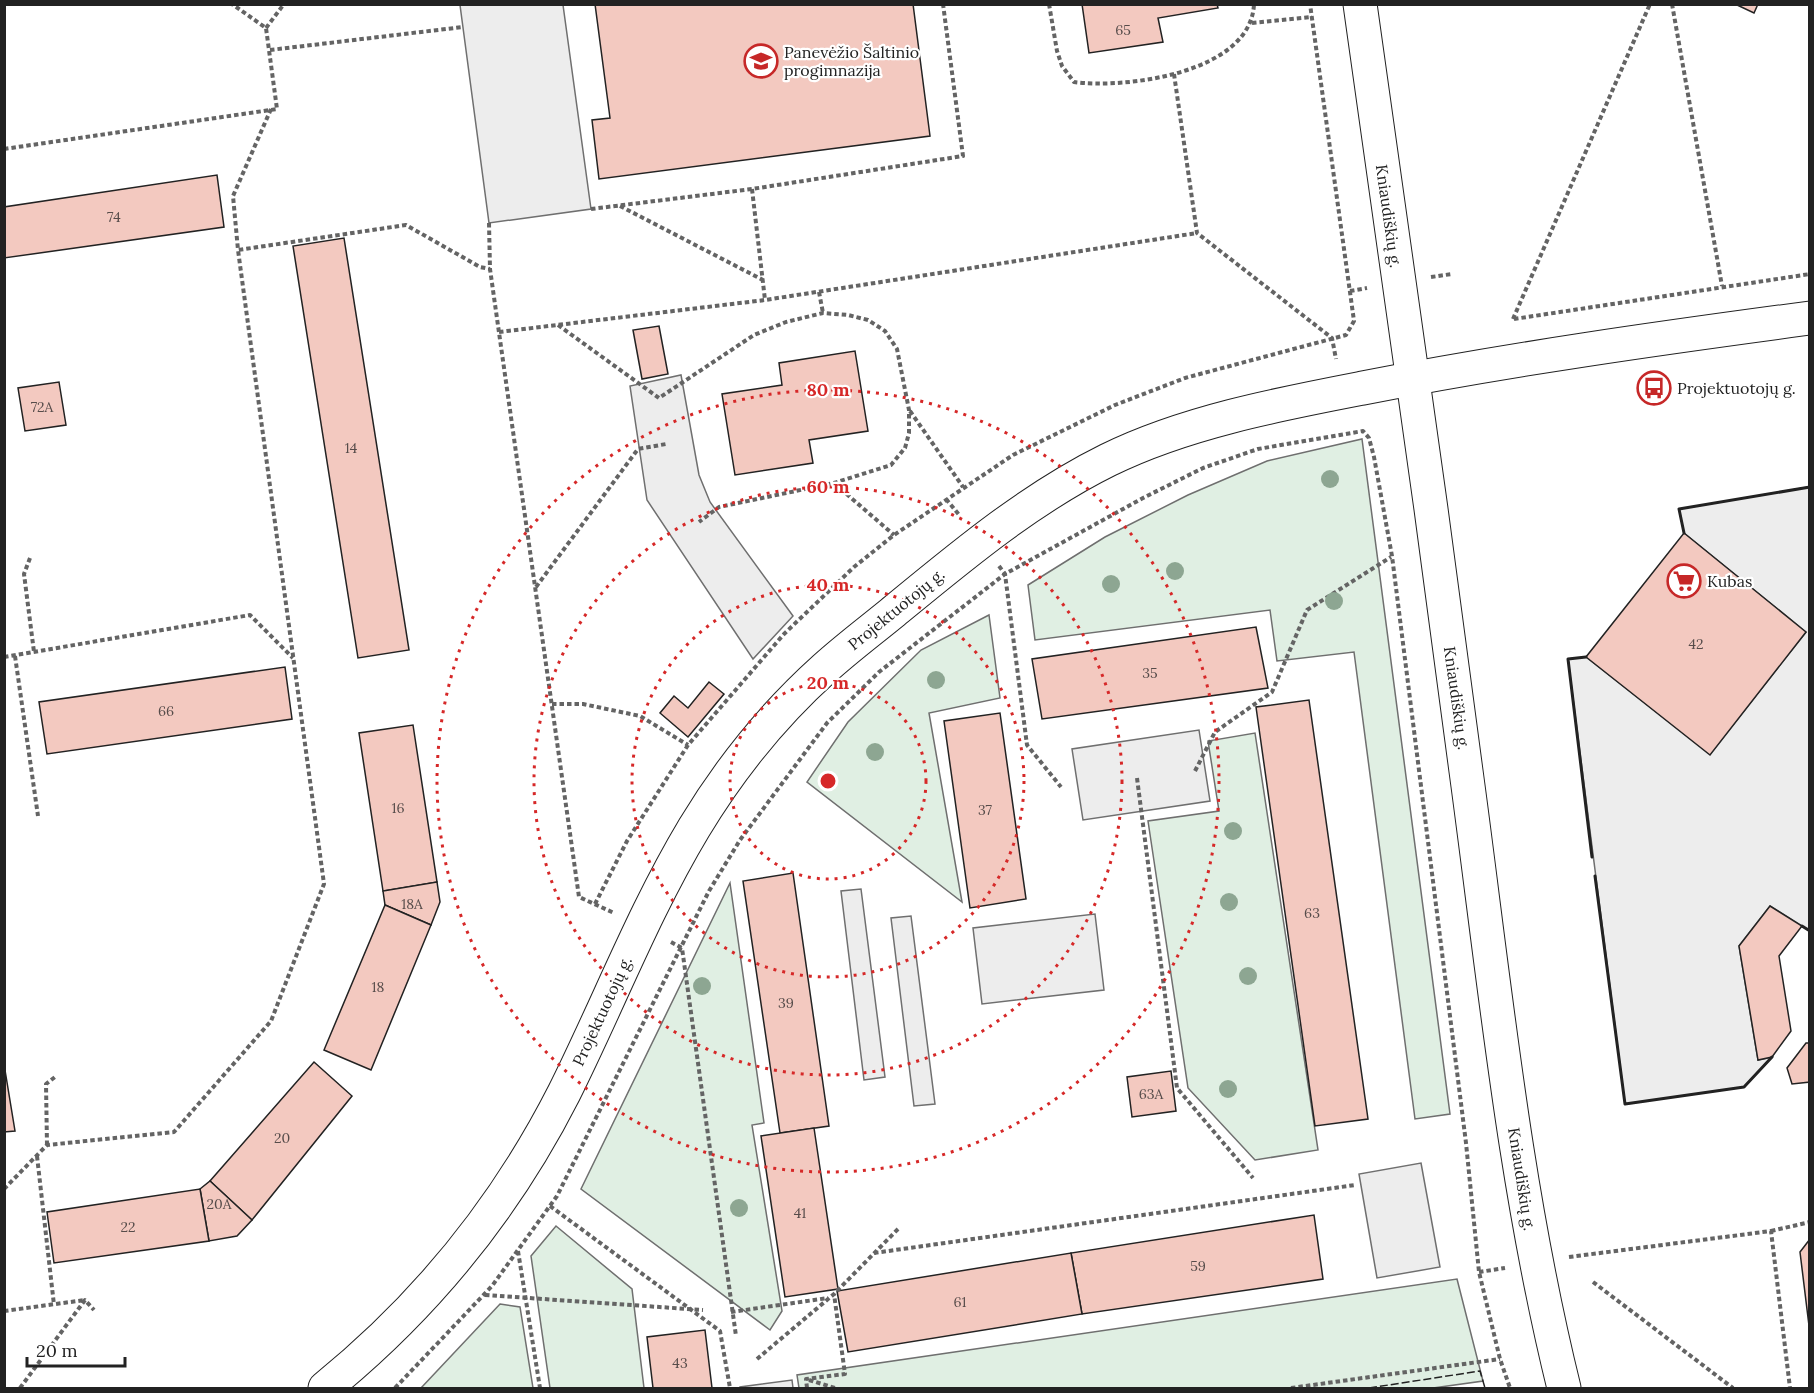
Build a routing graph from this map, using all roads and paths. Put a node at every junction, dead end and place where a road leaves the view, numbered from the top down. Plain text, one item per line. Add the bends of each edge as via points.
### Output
1 (232, 4) edge
2 (284, 4) edge
3 (943, 4) edge
4 (1049, 4) edge
5 (1254, 4) edge
6 (1310, 4) edge
7 (1360, 4) edge
8 (1650, 4) edge
9 (1672, 4) edge
10 (1312, 17) junction
11 (1252, 23) junction
12 (463, 27) dead end
13 (266, 28) junction
14 (270, 50) junction
15 (1174, 74) junction
16 (270, 109) junction
17 (4, 149) edge
18 (752, 189) junction
19 (619, 206) junction
20 (591, 209) dead end
21 (489, 223) dead end
22 (1197, 233) junction
23 (238, 250) junction
24 (490, 269) junction
25 (1809, 274) edge
26 (763, 280) junction
27 (1722, 286) junction
28 (819, 292) junction
29 (765, 300) junction
30 (823, 313) junction
31 (1809, 318) edge
32 (558, 325) junction
33 (499, 332) junction
34 (1411, 378) junction
35 (909, 410) junction
36 (666, 444) dead end
37 (834, 483) junction
38 (963, 487) dead end
39 (699, 522) dead end
40 (894, 535) dead end
41 (1392, 556) junction
42 (30, 558) dead end
43 (1005, 574) junction
44 (535, 588) junction
45 (34, 652) junction
46 (15, 656) junction
47 (4, 657) edge
48 (294, 659) junction
49 (552, 704) junction
50 (688, 745) dead end
51 (1195, 771) dead end
52 (1137, 778) dead end
53 (1061, 787) dead end
54 (38, 816) dead end
55 (641, 927) junction
56 (682, 948) junction
57 (55, 1077) dead end
58 (47, 1145) junction
59 (37, 1155) junction
60 (1253, 1178) dead end
61 (1354, 1185) dead end
62 (4, 1189) edge
63 (550, 1206) junction
64 (1809, 1222) edge
65 (899, 1228) dead end
66 (1771, 1230) junction
67 (518, 1251) junction
68 (874, 1253) junction
69 (1587, 1254) dead end
70 (1593, 1282) dead end
71 (484, 1295) junction
72 (832, 1296) junction
73 (525, 1298) junction
74 (86, 1300) junction
75 (54, 1305) junction
76 (94, 1310) dead end
77 (691, 1310) junction
78 (703, 1310) dead end
79 (4, 1311) edge
80 (731, 1312) junction
81 (736, 1336) dead end
82 (757, 1359) dead end
83 (1500, 1359) junction
84 (806, 1378) junction
85 (20, 1389) edge
86 (326, 1389) edge
87 (395, 1389) edge
88 (540, 1389) edge
89 (730, 1389) edge
90 (807, 1389) edge
91 (835, 1389) edge
92 (1291, 1389) edge
93 (1510, 1389) edge
94 (1564, 1389) edge
95 (1733, 1389) edge
96 (1790, 1389) edge

1 - 13 path
2 - 13 path
3 - 18 path via 963,156
4 - 15 path via 1057,51 1062,66 1074,81 1098,85
5 - 11 path
6 - 10 path
7 - 34 main road, Kniaudiškių g.
8 - 27 path via 1514,319
9 - 27 path
10 - 11 path
10 - 22 path via 1354,321 1346,335 1332,338
11 - 15 path via 1241,39 1220,54 1197,68
12 - 14 path
13 - 14 path
14 - 16 path via 277,109
15 - 22 path
16 - 17 path
16 - 23 path via 233,196
18 - 19 path
18 - 26 path
19 - 20 path
19 - 26 path
21 - 24 path
22 - 28 path
23 - 24 path via 406,225
23 - 48 path
24 - 33 path
25 - 27 path
26 - 29 path
28 - 29 path
28 - 30 path
29 - 32 path
30 - 32 path via 754,335 659,398
30 - 35 path via 868,320 885,331 897,350
31 - 34 main road, Projektuotojų g.
32 - 33 path
33 - 44 path
34 - 55 main road, Projektuotojų g. via 1267,408 1190,429 1113,457 980,541 822,670 746,751 694,828
34 - 94 main road, Kniaudiškių g. via 1514,1135 1535,1262
35 - 37 path via 909,433 891,465
35 - 38 path
36 - 44 path via 638,449
37 - 39 path via 720,507
37 - 40 path
41 - 43 path via 1374,457 1363,431 1258,449 1203,468
41 - 51 path via 1307,610 1272,692 1215,732
41 - 83 path via 1465,1131 1479,1272
42 - 45 path via 24,574
43 - 53 path via 1028,745
43 - 56 path via 879,672 827,723 740,840 709,891
44 - 49 path
45 - 46 path
45 - 48 path via 250,615
46 - 47 path
46 - 54 path
48 - 58 path via 324,884 271,1021 174,1132
49 - 50 path via 583,704 640,716
49 - 55 path via 579,897
52 - 60 path via 1177,1088
55 - 56 path
55 - 86 main road, Projektuotojų g. via 564,1093 523,1167 455,1264 371,1351
56 - 63 path
56 - 80 path
57 - 58 path via 46,1084
58 - 59 path
59 - 62 path
59 - 75 path
61 - 68 path
63 - 67 path
63 - 77 path
64 - 66 path
65 - 68 path
66 - 69 path
66 - 96 path
67 - 71 path
67 - 73 path
68 - 72 path
70 - 95 path
71 - 73 path
71 - 87 path
72 - 80 path
72 - 82 path
72 - 84 path via 845,1374
73 - 77 path
73 - 88 path
74 - 75 path
74 - 76 path
74 - 85 path
75 - 79 path
77 - 78 path
77 - 89 path via 720,1331
80 - 81 path
83 - 92 path
83 - 93 path
84 - 90 path
84 - 91 path

